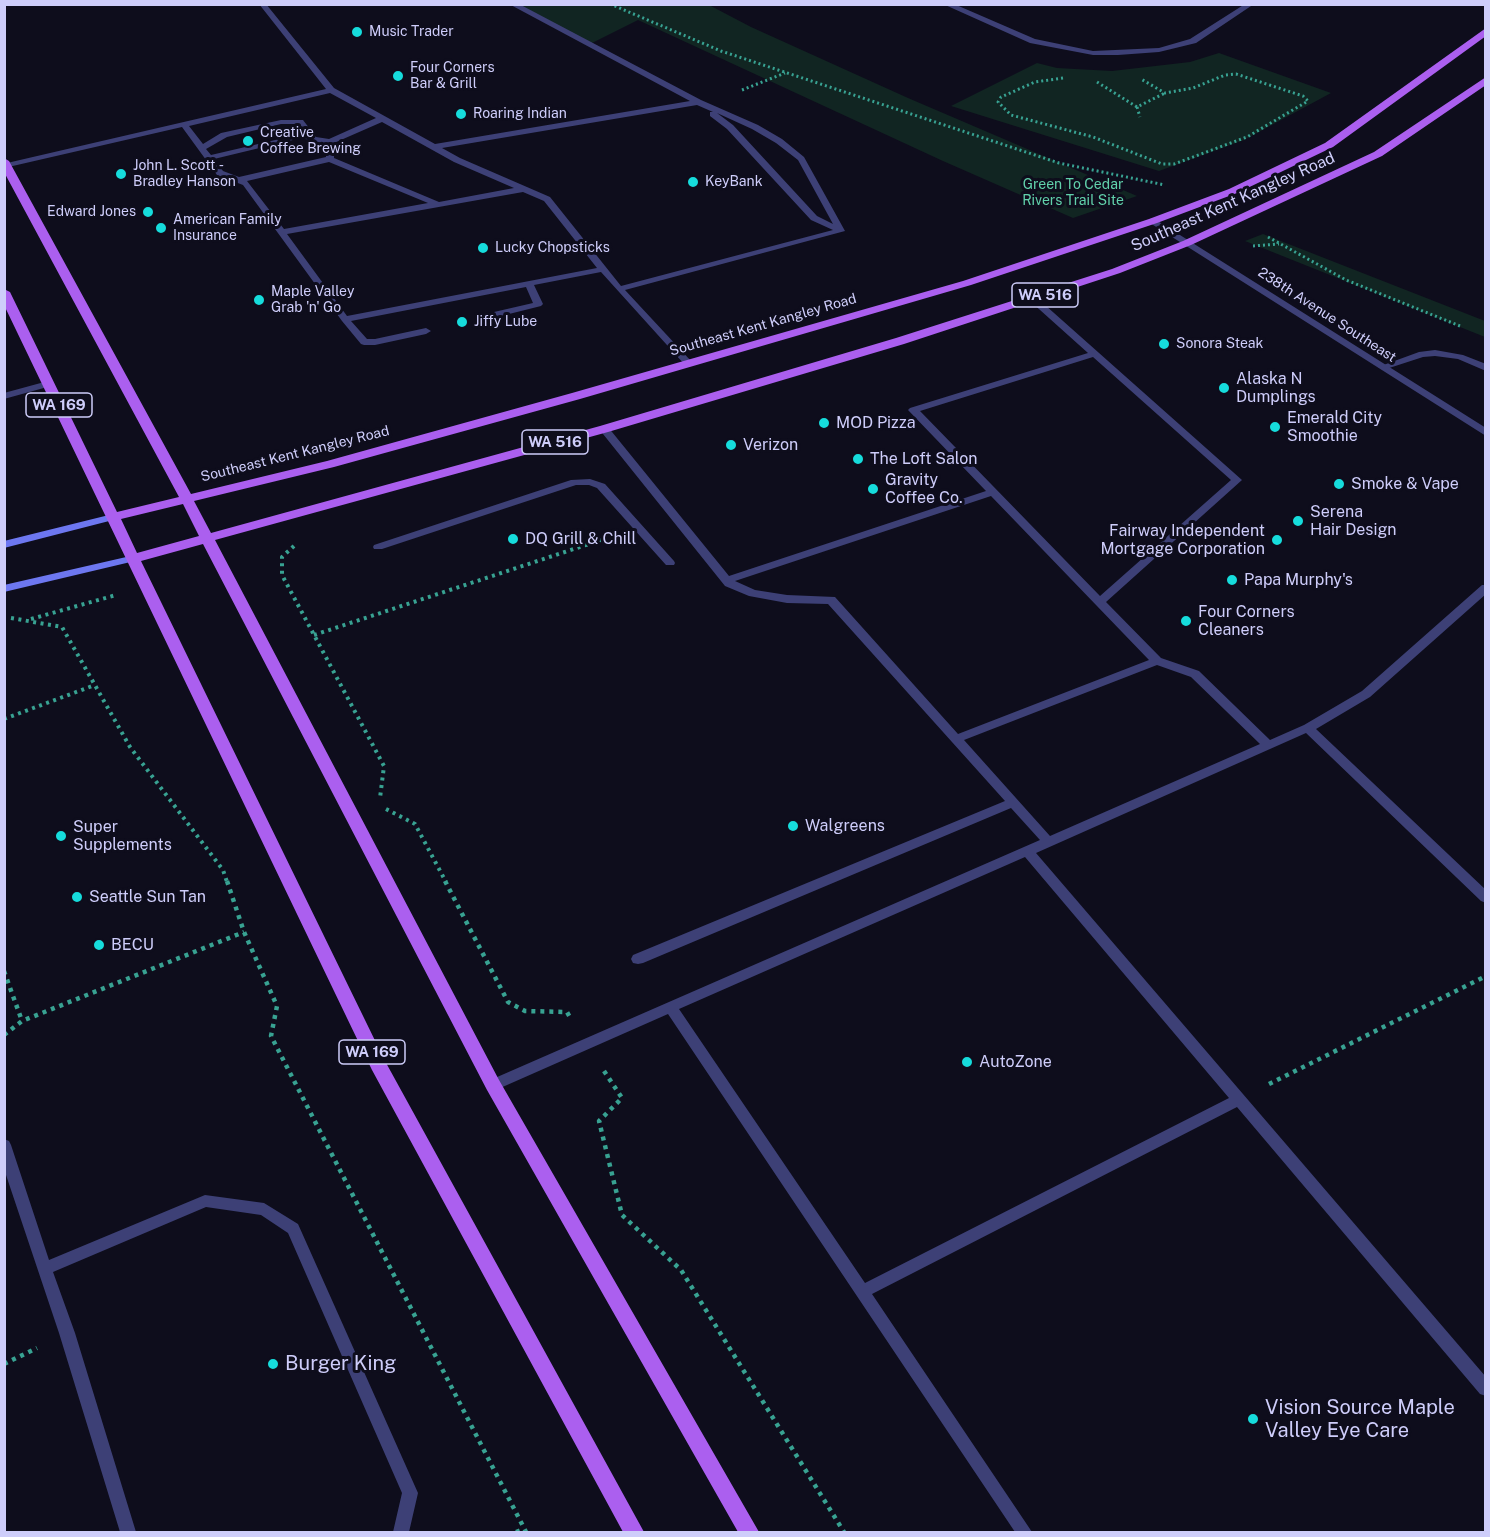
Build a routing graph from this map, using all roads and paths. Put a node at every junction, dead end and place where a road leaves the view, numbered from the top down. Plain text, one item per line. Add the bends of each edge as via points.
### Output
1 (262, 4) edge
2 (512, 4) edge
3 (610, 4) edge
4 (946, 4) edge
5 (1251, 4) edge
6 (1485, 31) edge
7 (1136, 53) junction
8 (1066, 78) dead end
9 (1094, 80) dead end
10 (1485, 80) edge
11 (331, 90) junction
12 (1165, 93) junction
13 (698, 102) junction
14 (1137, 107) junction
15 (1140, 117) dead end
16 (381, 119) junction
17 (184, 124) junction
18 (312, 137) junction
19 (330, 142) junction
20 (434, 147) junction
21 (202, 148) junction
22 (208, 158) junction
23 (330, 159) junction
24 (6, 164) edge
25 (239, 180) junction
26 (525, 189) junction
27 (1212, 199) junction
28 (438, 205) junction
29 (1239, 220) junction
30 (1153, 221) junction
31 (841, 231) junction
32 (283, 232) junction
33 (1188, 243) junction
34 (1280, 244) junction
35 (1250, 246) dead end
36 (604, 269) junction
37 (529, 284) junction
38 (619, 289) junction
39 (4, 292) edge
40 (1033, 299) junction
41 (497, 314) dead end
42 (345, 319) junction
43 (1463, 327) dead end
44 (426, 331) dead end
45 (1094, 354) junction
46 (688, 363) junction
47 (1383, 367) junction
48 (1485, 368) edge
49 (48, 384) junction
50 (4, 396) edge
51 (604, 429) junction
52 (1485, 433) edge
53 (993, 492) junction
54 (187, 498) junction
55 (113, 517) junction
56 (610, 537) dead end
57 (208, 540) junction
58 (299, 541) dead end
59 (4, 545) edge
60 (378, 547) dead end
61 (135, 558) junction
62 (670, 563) dead end
63 (727, 580) junction
64 (1485, 588) edge
65 (4, 589) edge
66 (1100, 602) junction
67 (4, 618) edge
68 (314, 635) junction
69 (1157, 661) junction
70 (95, 685) junction
71 (4, 719) edge
72 (1308, 728) junction
73 (956, 739) junction
74 (1268, 745) junction
75 (1012, 803) junction
76 (1048, 841) junction
77 (1027, 851) junction
78 (1485, 898) edge
79 (244, 932) junction
80 (639, 959) dead end
81 (4, 971) edge
82 (1485, 976) edge
83 (670, 1006) junction
84 (22, 1022) junction
85 (4, 1035) edge
86 (586, 1043) junction
87 (493, 1085) junction
88 (1239, 1099) junction
89 (4, 1144) edge
90 (44, 1269) junction
91 (862, 1292) junction
92 (1485, 1389) edge
93 (525, 1531) edge
94 (128, 1533) edge
95 (401, 1533) edge
96 (516, 1533) edge
97 (634, 1533) edge
98 (749, 1533) edge
99 (844, 1533) edge
100 (1024, 1533) edge

1 - 11 street
2 - 13 street
3 - 27 path via 721,51 1059,163 1166,185 1180,180
4 - 7 street via 1034,41 1094,53
5 - 7 street via 1193,41
6 - 27 main road, Southeast Kent Kangley Road / WA 516 via 1329,145
7 - 12 path via 1139,78
8 - 12 path via 1035,82 1001,96 998,102 1011,115 1094,137 1162,164 1174,164 1247,137 1308,101 1236,74
9 - 14 path
10 - 29 main road, Southeast Kent Kangley Road / WA 516 via 1378,154
11 - 16 street
11 - 17 street
12 - 14 path
13 - 20 street
13 - 31 street via 730,127 814,218
13 - 31 street via 755,127 801,159
14 - 15 path
16 - 19 street
16 - 20 street
17 - 21 street
17 - 24 street
18 - 19 street
18 - 21 street via 300,122 281,122 224,135
18 - 22 street via 301,136
19 - 23 street
20 - 26 street
21 - 22 street
22 - 25 street via 220,173
23 - 25 street
23 - 28 street
24 - 54 main road
25 - 32 street via 246,183
26 - 28 street
26 - 36 street via 547,199
27 - 30 main road, Southeast Kent Kangley Road / WA 516
28 - 32 street
29 - 33 main road, Southeast Kent Kangley Road / WA 516
29 - 34 path
30 - 33 street, 238th Avenue Southeast
30 - 46 main road, Southeast Kent Kangley Road / WA 516 via 967,283
31 - 38 street
32 - 42 street
33 - 40 main road, Southeast Kent Kangley Road / WA 516
33 - 47 street, 238th Avenue Southeast
34 - 35 path
34 - 43 path via 1346,280
36 - 37 street
36 - 38 street
37 - 41 street via 538,304
37 - 42 street
38 - 46 street
39 - 49 main road, WA 169
40 - 45 street
40 - 51 main road, Southeast Kent Kangley Road / WA 516
42 - 44 street via 364,342
45 - 53 street via 913,411
45 - 66 street via 1237,480
46 - 54 main road, Southeast Kent Kangley Road / WA 516 via 330,464
47 - 48 street via 1435,353 1460,357
47 - 52 street, 238th Avenue Southeast
49 - 50 street
49 - 55 main road, WA 169
51 - 57 main road, Southeast Kent Kangley Road / WA 516
51 - 63 street
53 - 63 street
53 - 66 street
54 - 55 main road, Southeast Kent Kangley Road / WA 516
54 - 57 main road
55 - 59 main road, Southeast Kent Kangley Road
55 - 61 main road, WA 169
56 - 68 path
57 - 61 main road, Southeast Kent Kangley Road / WA 516
57 - 87 main road
58 - 68 path via 282,557 282,574
60 - 62 street via 575,482 590,482 602,486
61 - 65 main road, Southeast Kent Kangley Road
61 - 97 main road, WA 169 via 378,1065
63 - 73 street via 753,593 831,600
64 - 72 street via 1366,694
66 - 69 street
67 - 70 path via 62,627
68 - 86 path via 384,766 380,799 385,808 415,824 508,1002 525,1011 567,1012
69 - 73 street
69 - 74 street via 1195,674
70 - 71 path
70 - 79 path via 130,747 223,870
72 - 74 street
72 - 78 street
73 - 75 street
74 - 76 street
75 - 76 street
75 - 80 street
76 - 77 street
77 - 83 street
77 - 88 street
79 - 84 path
79 - 93 path via 277,1006 271,1036
81 - 84 path
82 - 88 path
83 - 86 street
83 - 91 street
84 - 85 path
86 - 87 street
86 - 99 path via 622,1098 599,1121 622,1215 681,1270
87 - 98 main road
88 - 91 street
88 - 92 street
89 - 90 street
90 - 94 street via 68,1333
90 - 95 street via 205,1201 264,1209 293,1229 410,1493
91 - 100 street
93 - 96 path

